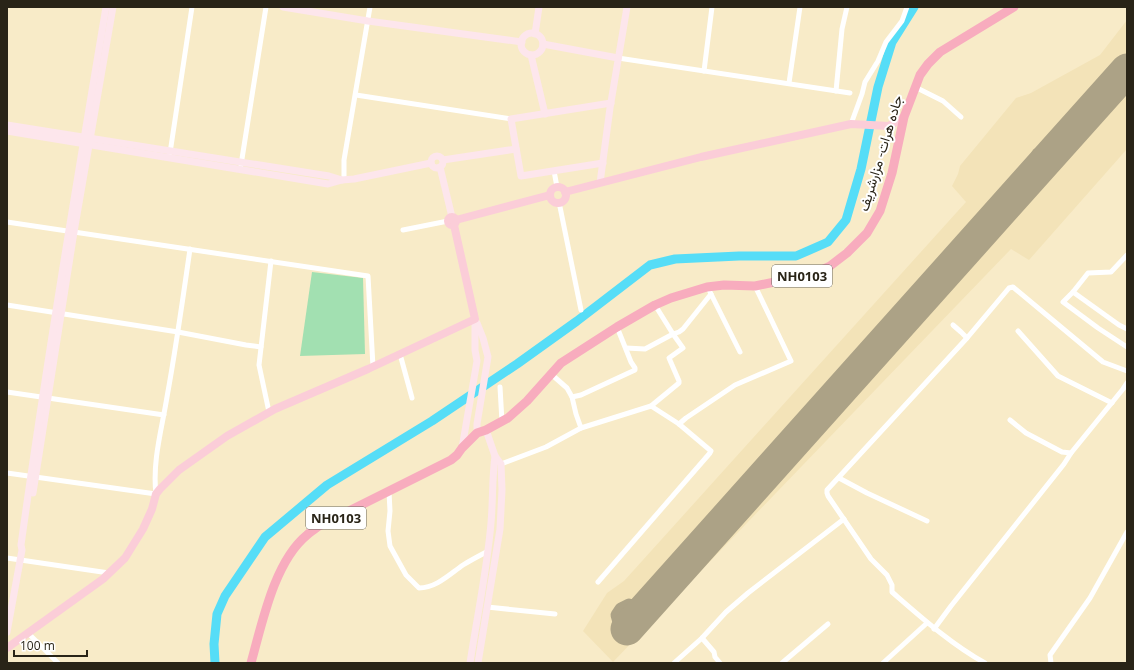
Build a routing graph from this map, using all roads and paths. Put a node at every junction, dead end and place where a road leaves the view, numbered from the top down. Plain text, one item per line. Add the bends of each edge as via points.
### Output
1 (106, 7) edge
2 (113, 7) edge
3 (192, 7) edge
4 (266, 7) edge
5 (283, 7) edge
6 (370, 7) edge
7 (539, 7) edge
8 (627, 7) edge
9 (712, 7) edge
10 (800, 7) edge
11 (847, 7) edge
12 (907, 7) edge
13 (1014, 7) edge
14 (368, 21) junction
15 (535, 34) junction
16 (522, 42) junction
17 (543, 44) junction
18 (531, 55) junction
19 (618, 58) junction
20 (704, 71) junction
21 (789, 83) junction
22 (915, 87) junction
23 (836, 91) junction
24 (850, 93) dead end
25 (356, 95) junction
26 (611, 103) junction
27 (545, 114) junction
28 (961, 116) dead end
29 (904, 117) junction
30 (511, 119) junction
31 (850, 124) junction
32 (7, 125) edge
33 (7, 131) edge
34 (87, 141) junction
35 (516, 149) junction
36 (170, 154) junction
37 (603, 163) junction
38 (442, 164) junction
39 (241, 166) junction
40 (283, 169) junction
41 (554, 171) junction
42 (282, 177) junction
43 (343, 179) junction
44 (600, 182) junction
45 (557, 187) junction
46 (565, 192) junction
47 (550, 195) junction
48 (559, 202) junction
49 (452, 221) junction
50 (7, 222) edge
51 (403, 230) dead end
52 (71, 232) junction
53 (190, 249) junction
54 (1127, 256) edge
55 (271, 261) junction
56 (755, 286) junction
57 (709, 290) junction
58 (1073, 292) junction
59 (7, 305) edge
60 (655, 305) junction
61 (581, 310) dead end
62 (58, 314) junction
63 (475, 319) junction
64 (953, 325) dead end
65 (617, 327) junction
66 (1127, 329) edge
67 (1018, 331) dead end
68 (178, 332) junction
69 (673, 334) junction
70 (967, 338) junction
71 (261, 347) junction
72 (1127, 347) edge
73 (626, 348) junction
74 (740, 352) dead end
75 (400, 354) junction
76 (373, 367) junction
77 (1127, 371) edge
78 (551, 374) junction
79 (1127, 383) edge
80 (500, 387) dead end
81 (7, 392) edge
82 (572, 396) junction
83 (45, 398) junction
84 (412, 398) dead end
85 (1112, 403) junction
86 (651, 406) junction
87 (269, 412) junction
88 (164, 415) junction
89 (1010, 420) dead end
90 (502, 422) junction
91 (679, 424) junction
92 (581, 428) junction
93 (482, 431) junction
94 (462, 448) junction
95 (1071, 453) junction
96 (495, 456) junction
97 (501, 464) junction
98 (7, 473) edge
99 (33, 477) junction
100 (839, 478) junction
101 (389, 492) junction
102 (156, 494) junction
103 (844, 519) junction
104 (927, 521) dead end
105 (1127, 532) edge
106 (488, 551) junction
107 (7, 558) edge
108 (20, 560) junction
109 (109, 573) junction
110 (483, 582) junction
111 (598, 582) dead end
112 (491, 584) junction
113 (487, 607) junction
114 (555, 614) dead end
115 (927, 623) junction
116 (828, 624) dead end
117 (934, 629) junction
118 (7, 632) edge
119 (28, 634) junction
120 (702, 638) junction
121 (9, 646) edge
122 (58, 663) edge
123 (251, 663) edge
124 (470, 663) edge
125 (478, 663) edge
126 (674, 663) edge
127 (720, 663) edge
128 (782, 663) edge
129 (883, 663) edge
130 (985, 663) edge
131 (1051, 663) edge

1 - 34 street
2 - 34 street
3 - 36 street
4 - 39 street
5 - 14 street
6 - 14 street
7 - 15 street
8 - 19 street
9 - 20 street
10 - 21 street
11 - 23 street via 842,29
12 - 31 street via 902,21 886,42 865,82
13 - 22 highway, جاده هرات- مزارشریف / NH0103 via 940,52 920,75
14 - 16 street
14 - 25 street
15 - 16 street via 528,34
15 - 17 street via 541,38
16 - 18 street via 522,49
17 - 18 street via 538,53
17 - 19 street
18 - 27 street
19 - 20 street
19 - 26 street
20 - 21 street
21 - 23 street
22 - 28 street via 943,101
22 - 29 highway, جاده هرات- مزارشریف / NH0103
23 - 24 street
25 - 30 street
25 - 43 street
26 - 27 street
26 - 37 street
27 - 30 street
29 - 31 main road via 889,126
29 - 56 highway, جاده هرات- مزارشریف / NH0103 via 885,196 880,211 867,233 830,266 813,274
30 - 35 street
31 - 44 main road
32 - 34 street
33 - 34 street
34 - 36 street
34 - 52 street
35 - 38 street
35 - 41 street via 521,176
36 - 39 street
37 - 41 street
37 - 44 street
38 - 43 street via 441,157 437,156 431,163
38 - 49 street
39 - 40 street
39 - 42 street
40 - 42 street
40 - 43 street
41 - 45 street
42 - 43 street via 328,184
44 - 46 main road
45 - 46 main road
45 - 47 main road via 553,188
46 - 48 main road via 565,197
47 - 48 main road via 554,202
47 - 49 main road
48 - 61 street
49 - 51 street
49 - 63 main road
50 - 52 street
52 - 53 street
52 - 62 street
53 - 55 street
53 - 68 street
54 - 58 street via 1111,272 1088,273
55 - 71 street
55 - 76 street via 368,276
56 - 57 highway, جاده هرات- مزارشریف / NH0103 via 724,285
56 - 91 street via 791,361 735,385
57 - 60 highway, جاده هرات- مزارشریف / NH0103 via 671,298
57 - 69 street via 683,328
57 - 74 street
58 - 66 street
58 - 72 street via 1063,302
59 - 62 street
60 - 65 highway, جاده هرات- مزارشریف / NH0103
60 - 69 street
62 - 68 street
62 - 83 street
63 - 75 main road
63 - 93 street via 488,357 478,417
63 - 94 street via 477,362
64 - 70 street
65 - 73 street
65 - 78 highway, جاده هرات- مزارشریف / NH0103 via 561,363
67 - 85 street via 1058,376
68 - 71 street
68 - 88 street
69 - 73 street via 645,349
69 - 86 street via 683,348 669,358 679,383
70 - 77 street via 1009,288 1013,287 1103,362
70 - 100 street
71 - 87 street via 259,365
73 - 82 street via 635,368 634,372 582,395
75 - 76 main road
75 - 84 street
76 - 87 main road
78 - 82 street
78 - 90 highway, جاده هرات- مزارشریف / NH0103 via 527,401
79 - 85 street
80 - 90 street
81 - 83 street
82 - 92 street
83 - 88 street
83 - 99 street
85 - 95 street
86 - 91 street
86 - 92 street
87 - 102 main road via 227,436 179,470
88 - 102 street via 157,457
89 - 95 street via 1026,433 1062,452
90 - 93 highway, جاده هرات- مزارشریف / NH0103
91 - 111 street via 709,449 710,453
92 - 97 street via 546,447
93 - 94 highway, جاده هرات- مزارشریف / NH0103
93 - 96 street
94 - 101 highway, جاده هرات- مزارشریف / NH0103 via 451,460
95 - 117 street
96 - 97 street
96 - 106 street
97 - 112 street via 500,529
98 - 99 street
99 - 102 street
99 - 108 street
100 - 103 street via 827,493
100 - 104 street
101 - 106 street via 390,546 406,575 419,588 435,584
101 - 123 highway, جاده هرات- مزارشریف / NH0103 via 319,526 291,552 279,574 267,607
102 - 109 main road via 143,529 124,558
103 - 115 street via 871,559 887,576 892,585 892,592
103 - 120 street via 748,593
105 - 131 street via 1090,598 1050,655
106 - 110 street
107 - 108 street
108 - 109 street
108 - 118 street
109 - 119 main road
110 - 112 street
110 - 124 street
112 - 113 street
113 - 114 street
113 - 125 street
115 - 117 street
115 - 129 street
116 - 128 street
117 - 130 street
119 - 121 main road
119 - 122 street
120 - 126 street
120 - 127 street

